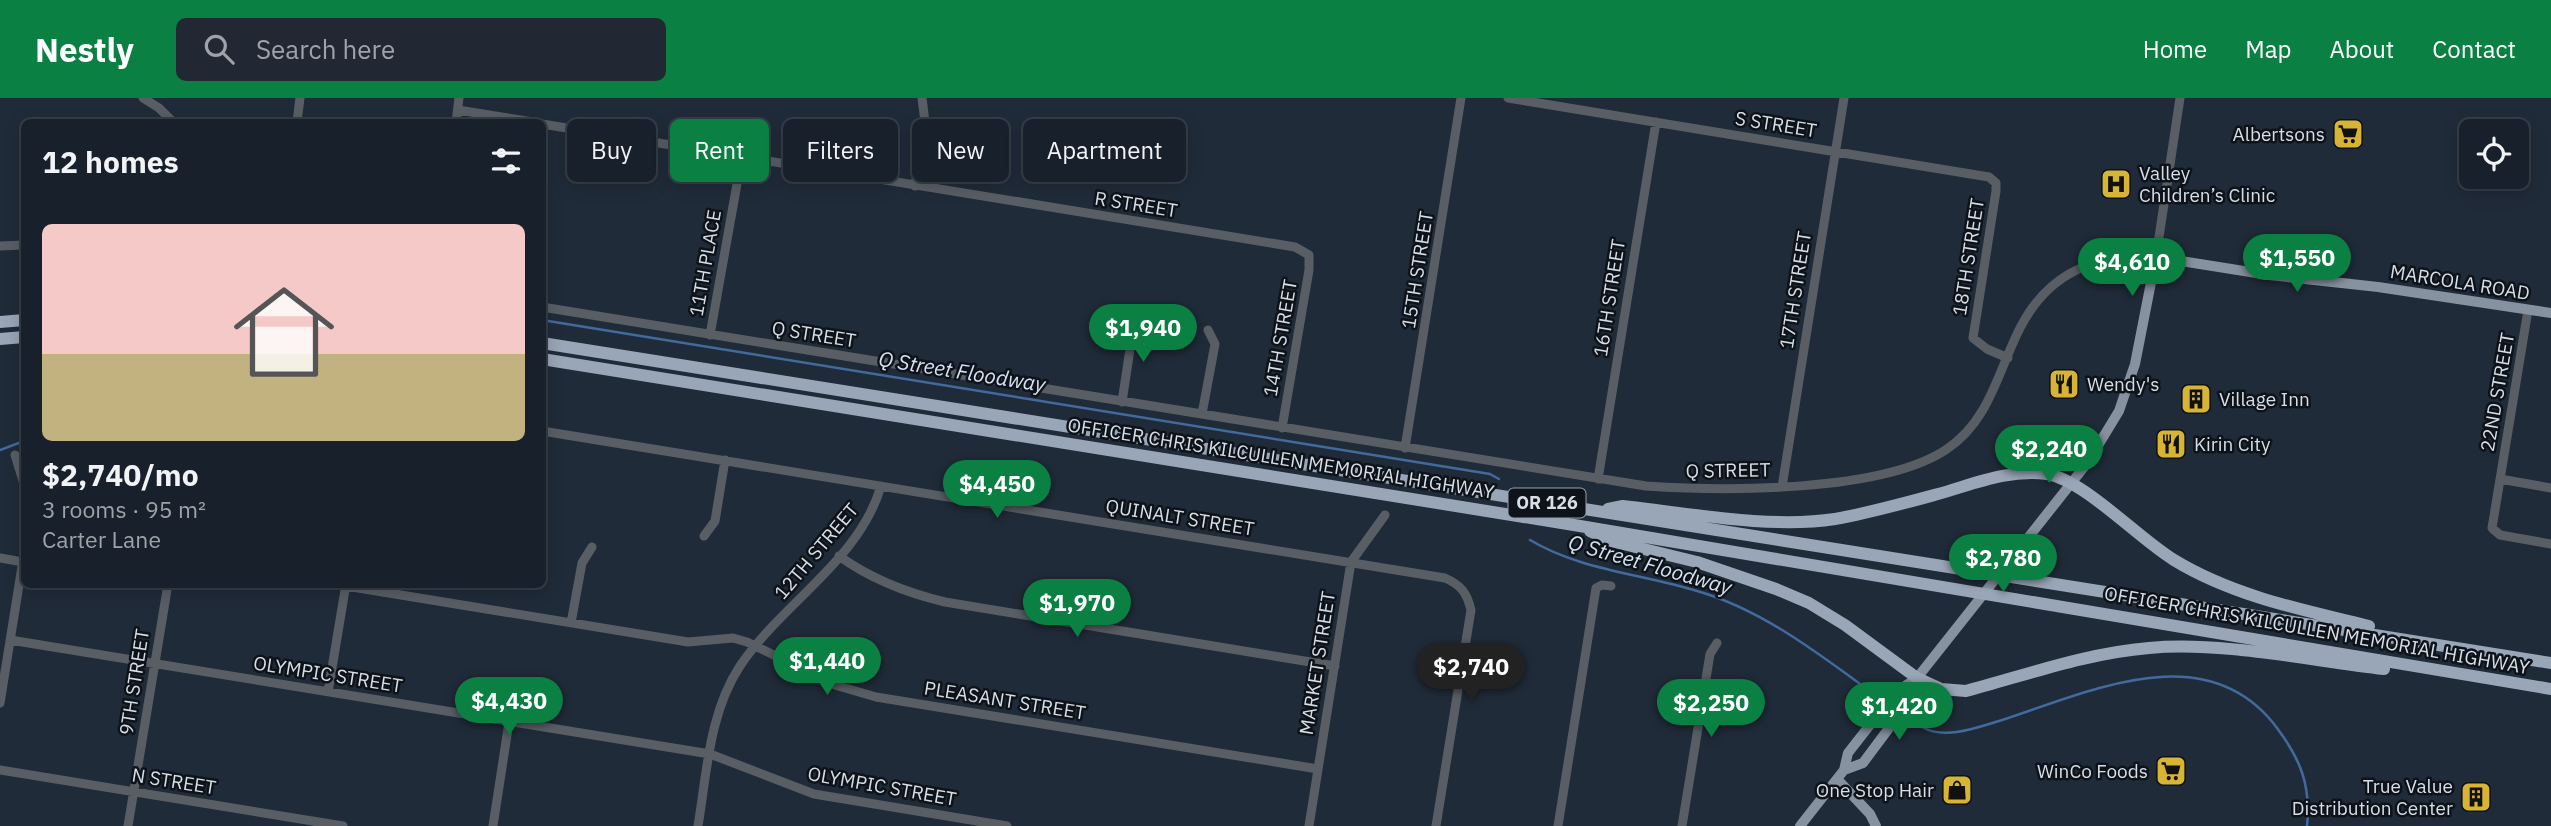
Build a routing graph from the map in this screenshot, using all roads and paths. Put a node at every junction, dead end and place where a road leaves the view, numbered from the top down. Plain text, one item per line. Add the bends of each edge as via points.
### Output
1 (143, 98) edge
2 (300, 98) edge
3 (459, 98) edge
4 (922, 98) edge
5 (1461, 98) edge
6 (1508, 98) edge
7 (1843, 98) edge
8 (2180, 98) edge
9 (458, 110) junction
10 (170, 119) edge
11 (296, 119) edge
12 (456, 119) edge
13 (514, 119) edge
14 (1656, 122) junction
15 (546, 125) edge
16 (670, 145) edge
17 (1835, 151) junction
18 (769, 161) edge
19 (736, 182) edge
20 (1996, 183) joint
21 (915, 186) junction
22 (0, 246) edge
23 (21, 246) edge
24 (1309, 255) joint
25 (2155, 257) junction
26 (546, 308) edge
27 (2528, 310) junction
28 (2551, 313) edge
29 (1143, 316) dead end
30 (21, 320) edge
31 (0, 322) edge
32 (1209, 330) dead end
33 (710, 335) junction
34 (21, 337) edge
35 (0, 339) edge
36 (546, 343) edge
37 (2008, 358) junction
38 (546, 360) edge
39 (1122, 402) junction
40 (1202, 414) junction
41 (1282, 428) junction
42 (546, 432) edge
43 (1405, 448) junction
44 (15, 455) dead end
45 (725, 460) junction
46 (21, 474) edge
47 (1598, 479) junction
48 (2500, 479) junction
49 (2071, 482) junction
50 (881, 486) junction
51 (1782, 487) junction
52 (2551, 488) edge
53 (1598, 511) junction
54 (1385, 515) dead end
55 (1580, 526) junction
56 (704, 536) dead end
57 (2551, 544) edge
58 (592, 547) dead end
59 (839, 556) junction
60 (0, 558) edge
61 (21, 558) edge
62 (1351, 562) junction
63 (21, 576) edge
64 (1611, 586) dead end
65 (167, 588) edge
66 (345, 588) edge
67 (364, 588) edge
68 (572, 623) junction
69 (10, 640) junction
70 (1717, 643) dead end
71 (757, 645) junction
72 (2451, 647) junction
73 (2551, 663) edge
74 (155, 664) junction
75 (1335, 666) junction
76 (1917, 678) junction
77 (2517, 684) junction
78 (2551, 689) edge
79 (328, 692) junction
80 (0, 703) edge
81 (509, 722) junction
82 (710, 754) junction
83 (1318, 769) junction
84 (0, 770) edge
85 (1840, 774) junction
86 (134, 792) junction
87 (300, 822) edge
88 (128, 826) edge
89 (343, 826) edge
90 (493, 826) edge
91 (698, 826) edge
92 (1007, 826) edge
93 (1309, 826) edge
94 (1436, 826) edge
95 (1558, 826) edge
96 (1682, 826) edge
97 (1800, 826) edge
98 (1876, 826) edge

1 - 10 street
2 - 11 street
3 - 9 street
4 - 21 street via 925,122
5 - 43 street, 15TH STREET
6 - 14 street, S STREET
7 - 17 street, 17TH STREET
8 - 25 street
9 - 12 street
9 - 13 street
14 - 17 street, S STREET
14 - 47 street, 16TH STREET
15 - 16 street, R STREET
17 - 20 street, S STREET via 1989,177
17 - 51 street, 17TH STREET
18 - 21 street, R STREET
19 - 33 street, 11TH PLACE
20 - 37 street, 18TH STREET via 1973,338
21 - 24 street, R STREET via 1295,247
22 - 23 street
24 - 41 street, 14TH STREET
25 - 27 main road, MARCOLA ROAD
25 - 37 street, Q STREET via 2107,258 2065,276 2031,309
25 - 49 main road via 2130,383 2109,428
26 - 33 street, Q STREET
27 - 28 main road, MARCOLA ROAD
27 - 48 street, 22ND STREET
29 - 39 street via 1133,328
30 - 31 highway
32 - 40 street via 1215,344
33 - 39 street, Q STREET
34 - 35 highway
36 - 53 highway, OFFICER CHRIS KILCULLEN MEMORIAL HIGHWAY / OR 126
37 - 51 street, Q STREET via 1978,419 1948,448 1924,462 1846,480
38 - 55 highway, OFFICER CHRIS KILCULLEN MEMORIAL HIGHWAY / OR 126
39 - 40 street, Q STREET
40 - 41 street, Q STREET
41 - 43 street, Q STREET
42 - 45 street, QUINALT STREET
43 - 47 street, Q STREET
44 - 46 street
45 - 50 street, QUINALT STREET
45 - 56 street via 715,521
47 - 51 street, Q STREET via 1687,489
48 - 52 street
48 - 57 street, 22ND STREET via 2493,531
49 - 53 highway via 2026,472 1992,477 1823,520 1740,519 1623,506
49 - 72 highway via 2172,559 2216,583
49 - 76 main road
50 - 59 street, 12TH STREET via 868,520
50 - 62 street, QUINALT STREET
53 - 72 highway, OFFICER CHRIS KILCULLEN MEMORIAL HIGHWAY / OR 126
54 - 62 street, MARKET STREET
55 - 76 highway via 1611,541 1697,562 1809,603
55 - 77 highway, OFFICER CHRIS KILCULLEN MEMORIAL HIGHWAY / OR 126
58 - 68 street via 582,563
59 - 71 street, 12TH STREET
59 - 75 street via 883,582 944,603
60 - 61 street
62 - 75 street, MARKET STREET
62 - 94 street, QUINALT STREET via 1445,578 1468,597 1471,610
63 - 69 street
64 - 95 street via 1596,588
65 - 74 street, 9TH STREET
66 - 79 street
67 - 68 street, PLEASANT STREET
68 - 71 street, PLEASANT STREET via 688,642 733,638
69 - 74 street, OLYMPIC STREET
69 - 80 street
70 - 96 street via 1710,654
71 - 82 street, 12TH STREET via 740,667 716,715
71 - 83 street, PLEASANT STREET via 835,685 876,697
72 - 73 highway, OFFICER CHRIS KILCULLEN MEMORIAL HIGHWAY / OR 126
74 - 79 street, OLYMPIC STREET
74 - 86 street, 9TH STREET
75 - 83 street, MARKET STREET
76 - 77 highway via 1941,689 1966,691 2119,651 2170,646
76 - 85 main road via 1895,693 1848,753
76 - 85 main road via 1907,704 1863,763
77 - 78 highway, OFFICER CHRIS KILCULLEN MEMORIAL HIGHWAY / OR 126
79 - 81 street, OLYMPIC STREET
81 - 82 street, OLYMPIC STREET
81 - 90 street
82 - 91 street, 12TH STREET
82 - 92 street, OLYMPIC STREET via 814,794
83 - 93 street, MARKET STREET
84 - 86 street, N STREET
85 - 97 main road
85 - 98 main road
86 - 87 street, N STREET
86 - 88 street, 9TH STREET
87 - 89 street, N STREET

